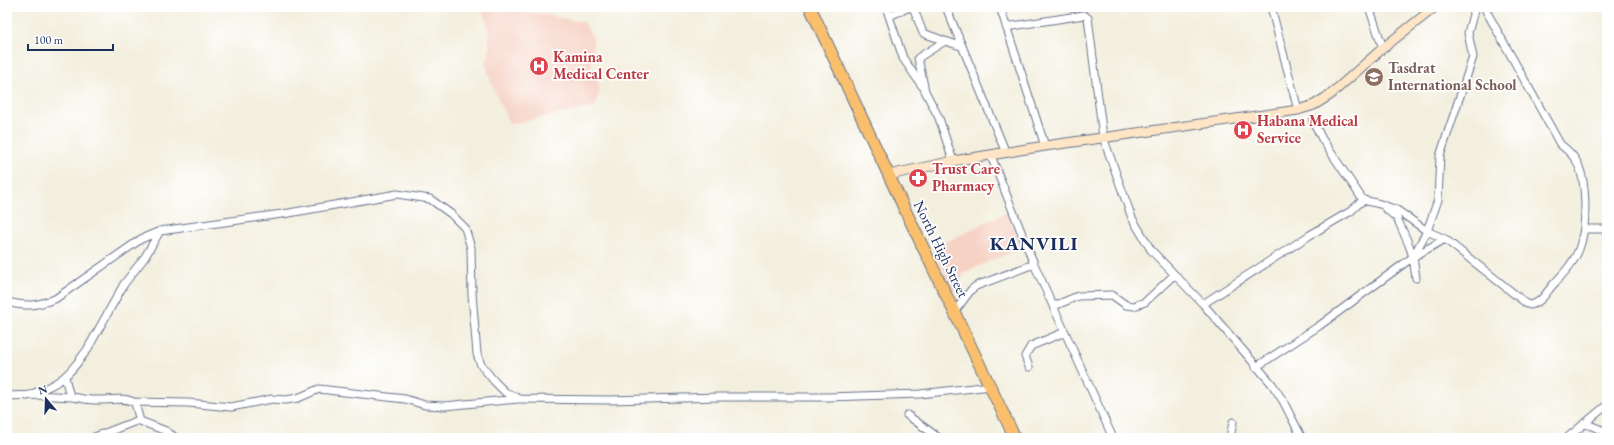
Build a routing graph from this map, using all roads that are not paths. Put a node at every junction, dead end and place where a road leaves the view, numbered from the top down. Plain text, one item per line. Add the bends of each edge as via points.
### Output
1 (810, 7) edge
2 (886, 7) edge
3 (910, 7) edge
4 (913, 7) edge
5 (946, 7) edge
6 (1000, 7) edge
7 (1272, 7) edge
8 (1369, 7) edge
9 (1435, 7) edge
10 (1475, 7) edge
11 (1484, 7) edge
12 (889, 16) junction
13 (1006, 27) junction
14 (945, 41) junction
15 (961, 46) junction
16 (1383, 48) junction
17 (925, 91) junction
18 (1298, 110) junction
19 (1312, 121) dead end
20 (1103, 137) junction
21 (1045, 146) junction
22 (1006, 153) junction
23 (991, 156) junction
24 (953, 161) junction
25 (889, 174) junction
26 (1363, 200) junction
27 (1380, 204) junction
28 (1584, 229) junction
29 (1607, 229) edge
30 (160, 231) junction
31 (1427, 231) junction
32 (1445, 239) junction
33 (1413, 257) junction
34 (1034, 264) junction
35 (1174, 275) junction
36 (1416, 278) dead end
37 (7, 302) edge
38 (1203, 304) junction
39 (1054, 306) junction
40 (955, 311) junction
41 (1065, 332) junction
42 (1029, 367) dead end
43 (1256, 367) junction
44 (65, 377) junction
45 (991, 386) junction
46 (7, 396) edge
47 (27, 396) junction
48 (72, 397) junction
49 (520, 399) junction
50 (134, 402) junction
51 (1607, 405) edge
52 (907, 415) dead end
53 (139, 420) junction
54 (1233, 422) dead end
55 (1584, 424) junction
56 (1607, 432) edge
57 (92, 438) edge
58 (176, 438) edge
59 (939, 438) edge
60 (1015, 438) edge
61 (1113, 438) edge
62 (1230, 438) edge
63 (1302, 438) edge
64 (1567, 438) edge

1 - 25 highway, North High Street
2 - 12 street
3 - 12 street
4 - 14 street via 923,33
5 - 15 street
6 - 13 street
7 - 18 street
8 - 16 street
9 - 16 main road
10 - 31 street via 1468,33 1473,57 1440,156 1438,200
11 - 28 street via 1560,144 1575,160 1582,177 1586,210
12 - 17 street via 903,58
13 - 20 street via 1084,15 1088,18
13 - 21 street
14 - 15 street
14 - 17 street via 918,58
15 - 22 street
16 - 18 main road via 1330,95 1314,105
17 - 24 street via 939,118
18 - 20 main road
19 - 26 street
20 - 21 main road
20 - 35 street via 1132,218 1151,250
21 - 22 main road
22 - 23 main road
23 - 24 main road
23 - 34 street
24 - 25 main road
25 - 40 highway, North High Street
26 - 27 street
26 - 38 street via 1351,212 1310,235
27 - 31 street via 1396,210
27 - 33 street via 1397,218
28 - 29 street
28 - 32 street via 1576,256 1534,305 1530,305
30 - 37 street via 141,239 55,298 40,304 24,306
30 - 44 street via 145,257 124,284 87,350
30 - 49 street via 289,213 397,194 430,199 465,228 471,248 477,354 494,381 505,392
31 - 32 street
31 - 33 street
32 - 33 street
33 - 36 street
33 - 43 street via 1319,326
34 - 39 street
34 - 40 street via 976,286
35 - 38 street
35 - 39 street via 1145,302 1134,306 1126,305 1112,295 1078,296
38 - 43 street
39 - 41 street
40 - 45 highway, North High Street
41 - 42 street via 1031,346 1025,356
41 - 61 street
43 - 63 street via 1272,384
44 - 47 street
44 - 48 street
45 - 49 street via 920,394 835,397
45 - 60 highway, North High Street
46 - 47 street
47 - 48 street
48 - 50 street
49 - 50 street via 444,406 319,389 298,398 272,399 232,407
50 - 53 street
51 - 55 street
52 - 59 street
53 - 57 street
53 - 58 street
54 - 62 street
55 - 56 street
55 - 64 street

